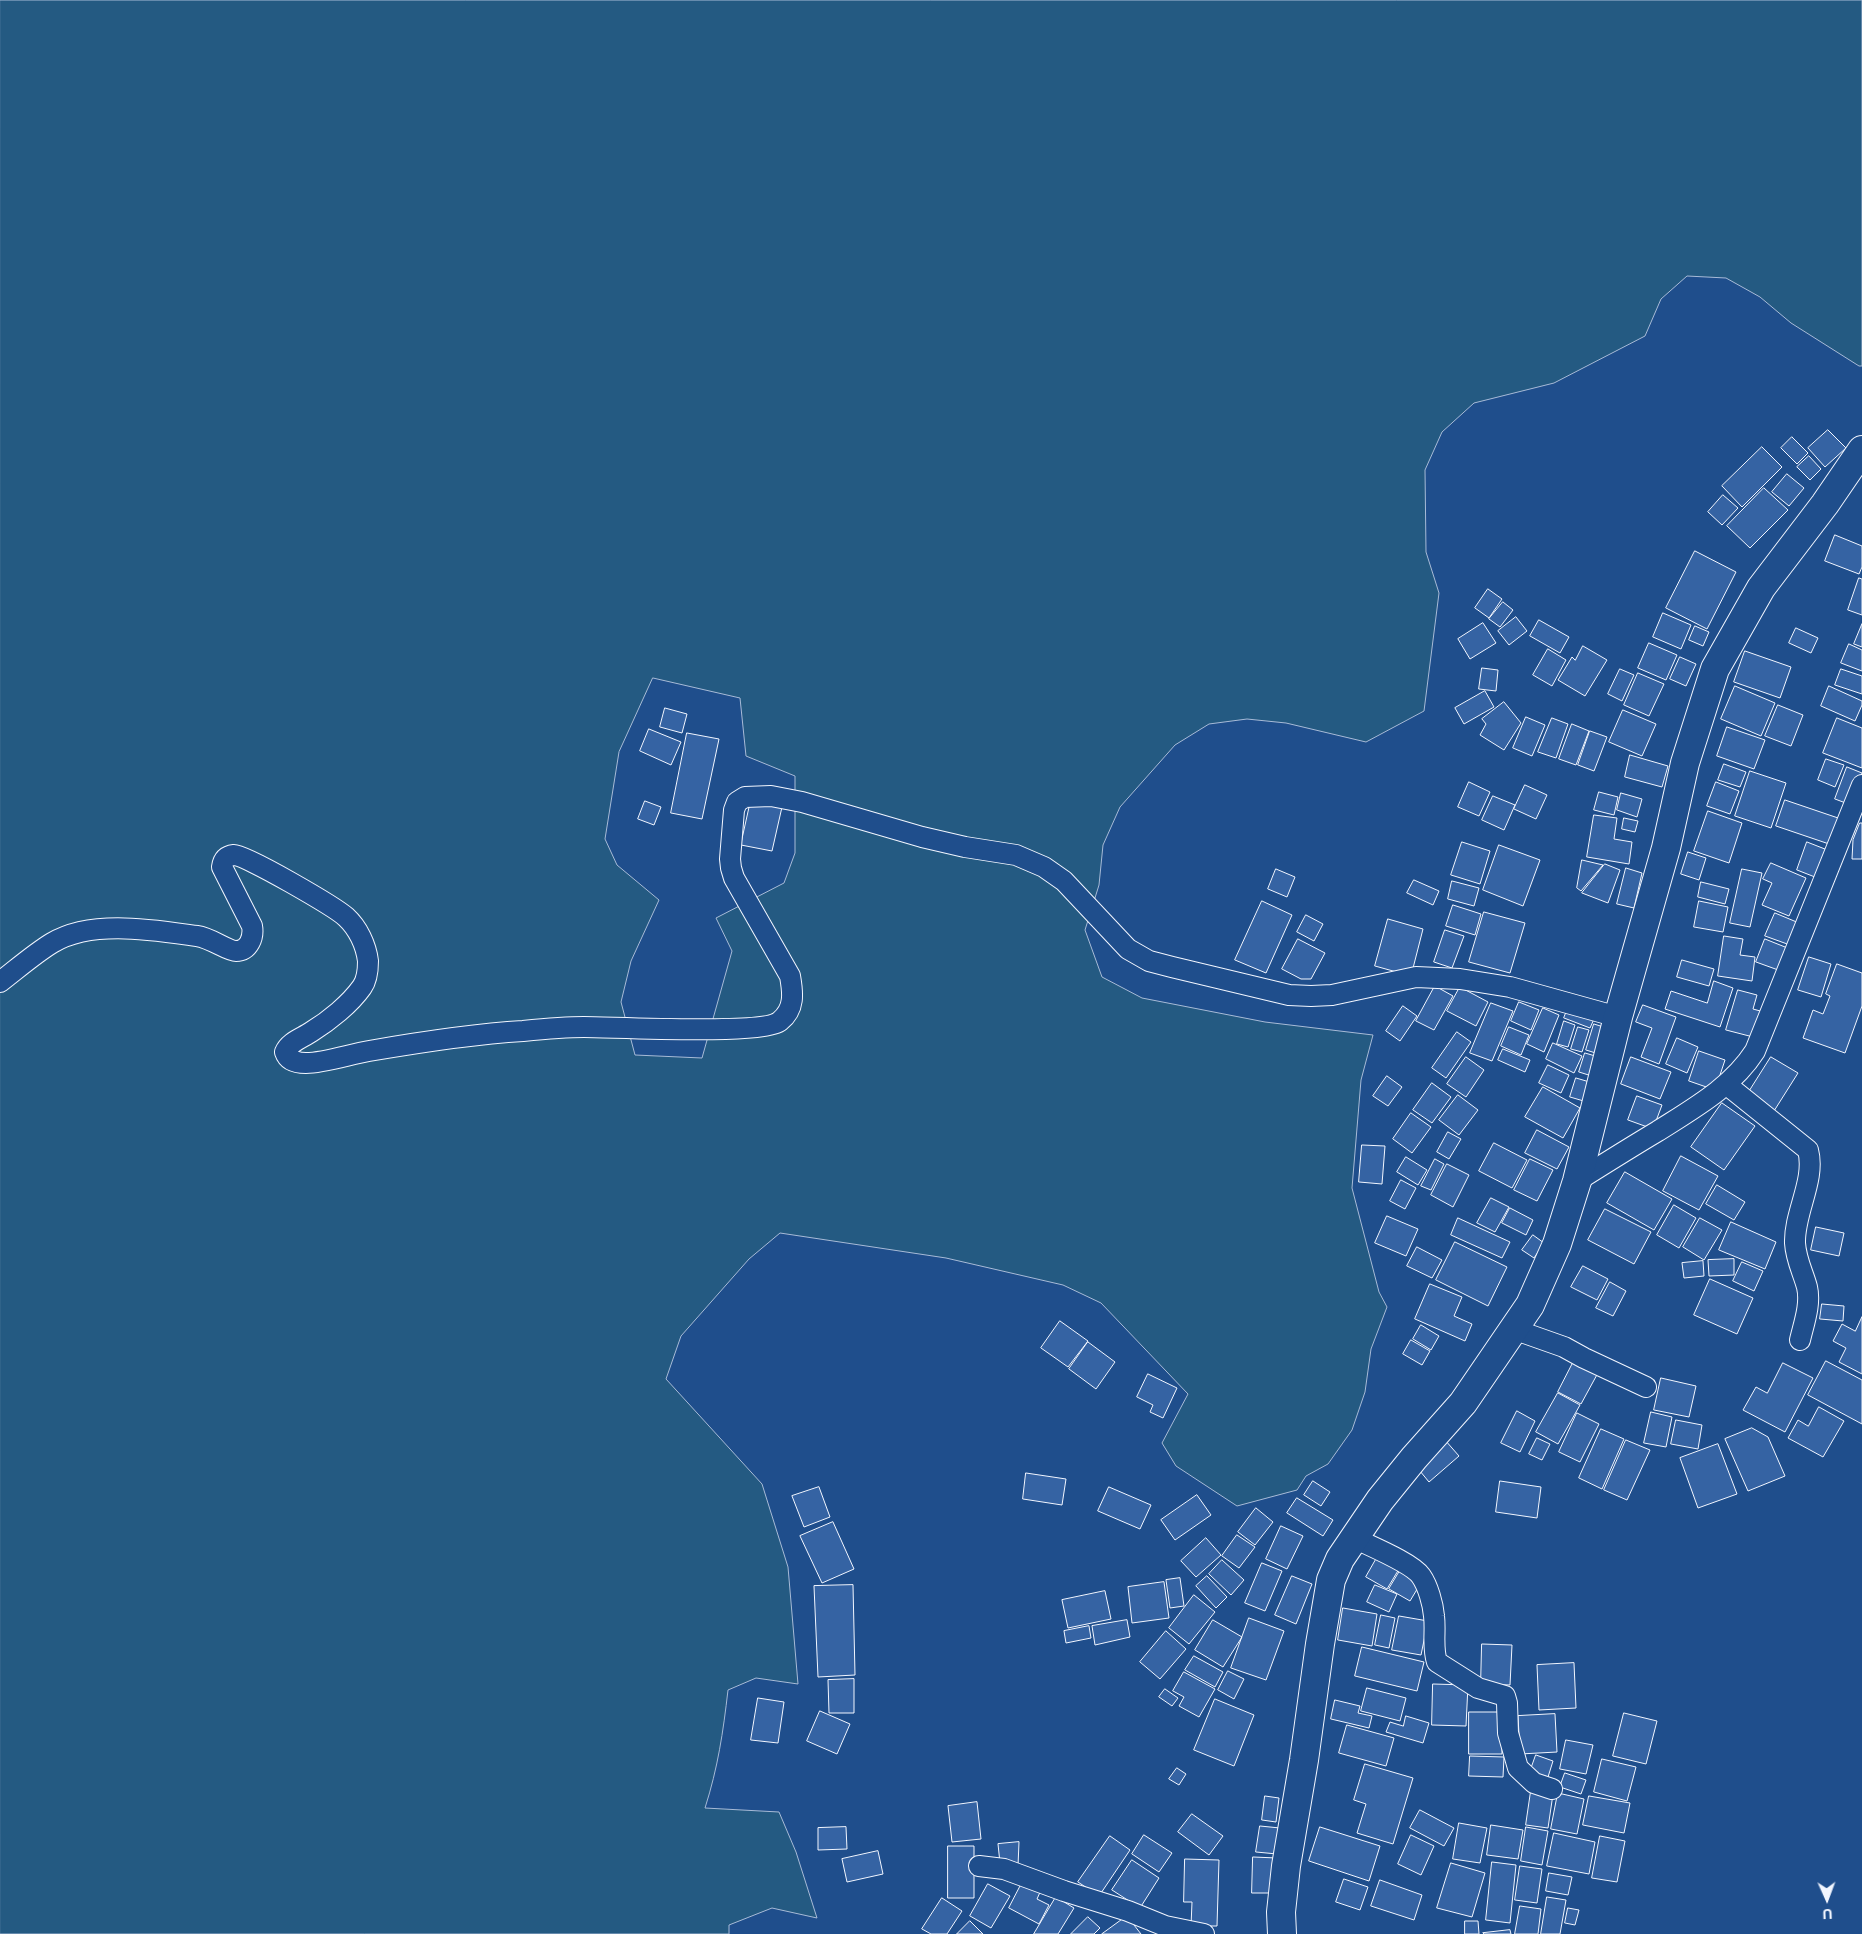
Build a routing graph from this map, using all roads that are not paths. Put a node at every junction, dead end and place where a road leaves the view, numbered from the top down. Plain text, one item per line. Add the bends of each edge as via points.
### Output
1 (1862, 450) edge
2 (1862, 785) edge
3 (0, 982) edge
4 (1618, 1017) junction
5 (1727, 1085) junction
6 (1577, 1181) junction
7 (1513, 1329) junction
8 (1800, 1340) dead end
9 (1646, 1387) dead end
10 (1354, 1538) junction
11 (1552, 1789) dead end
12 (979, 1866) dead end
13 (1204, 1934) edge
14 (1282, 1934) edge

1 - 4 main road via 1761,588 1714,669 1685,764 1666,848
2 - 5 street via 1755,1051
3 - 4 street via 53,942 85,931 152,930 209,938 231,950 242,950 248,946 253,933 222,867 226,858 232,855 308,892 346,917 358,932 365,949 367,970 363,986 323,1025 289,1045 285,1052 291,1061 308,1063 444,1038 516,1031 771,1025 779,1022 792,1003 790,976 734,878 730,859 737,802 757,796 802,802 922,837 1016,855 1044,867 1064,882 1128,950 1149,961 1172,967 1289,995 1311,996 1416,977 1460,979 1510,987
4 - 6 main road
5 - 6 street
5 - 8 street via 1808,1150 1811,1165 1795,1243 1798,1264 1808,1289 1808,1311
6 - 7 main road via 1557,1244 1530,1305
7 - 9 street via 1564,1347
7 - 10 main road via 1463,1403 1380,1500
10 - 11 street via 1412,1568 1421,1576 1434,1616 1434,1655 1437,1662 1478,1688 1505,1696 1508,1733 1518,1768 1534,1783
10 - 14 main road via 1340,1559 1326,1600 1310,1724 1286,1866
12 - 13 street via 1004,1870 1165,1926

